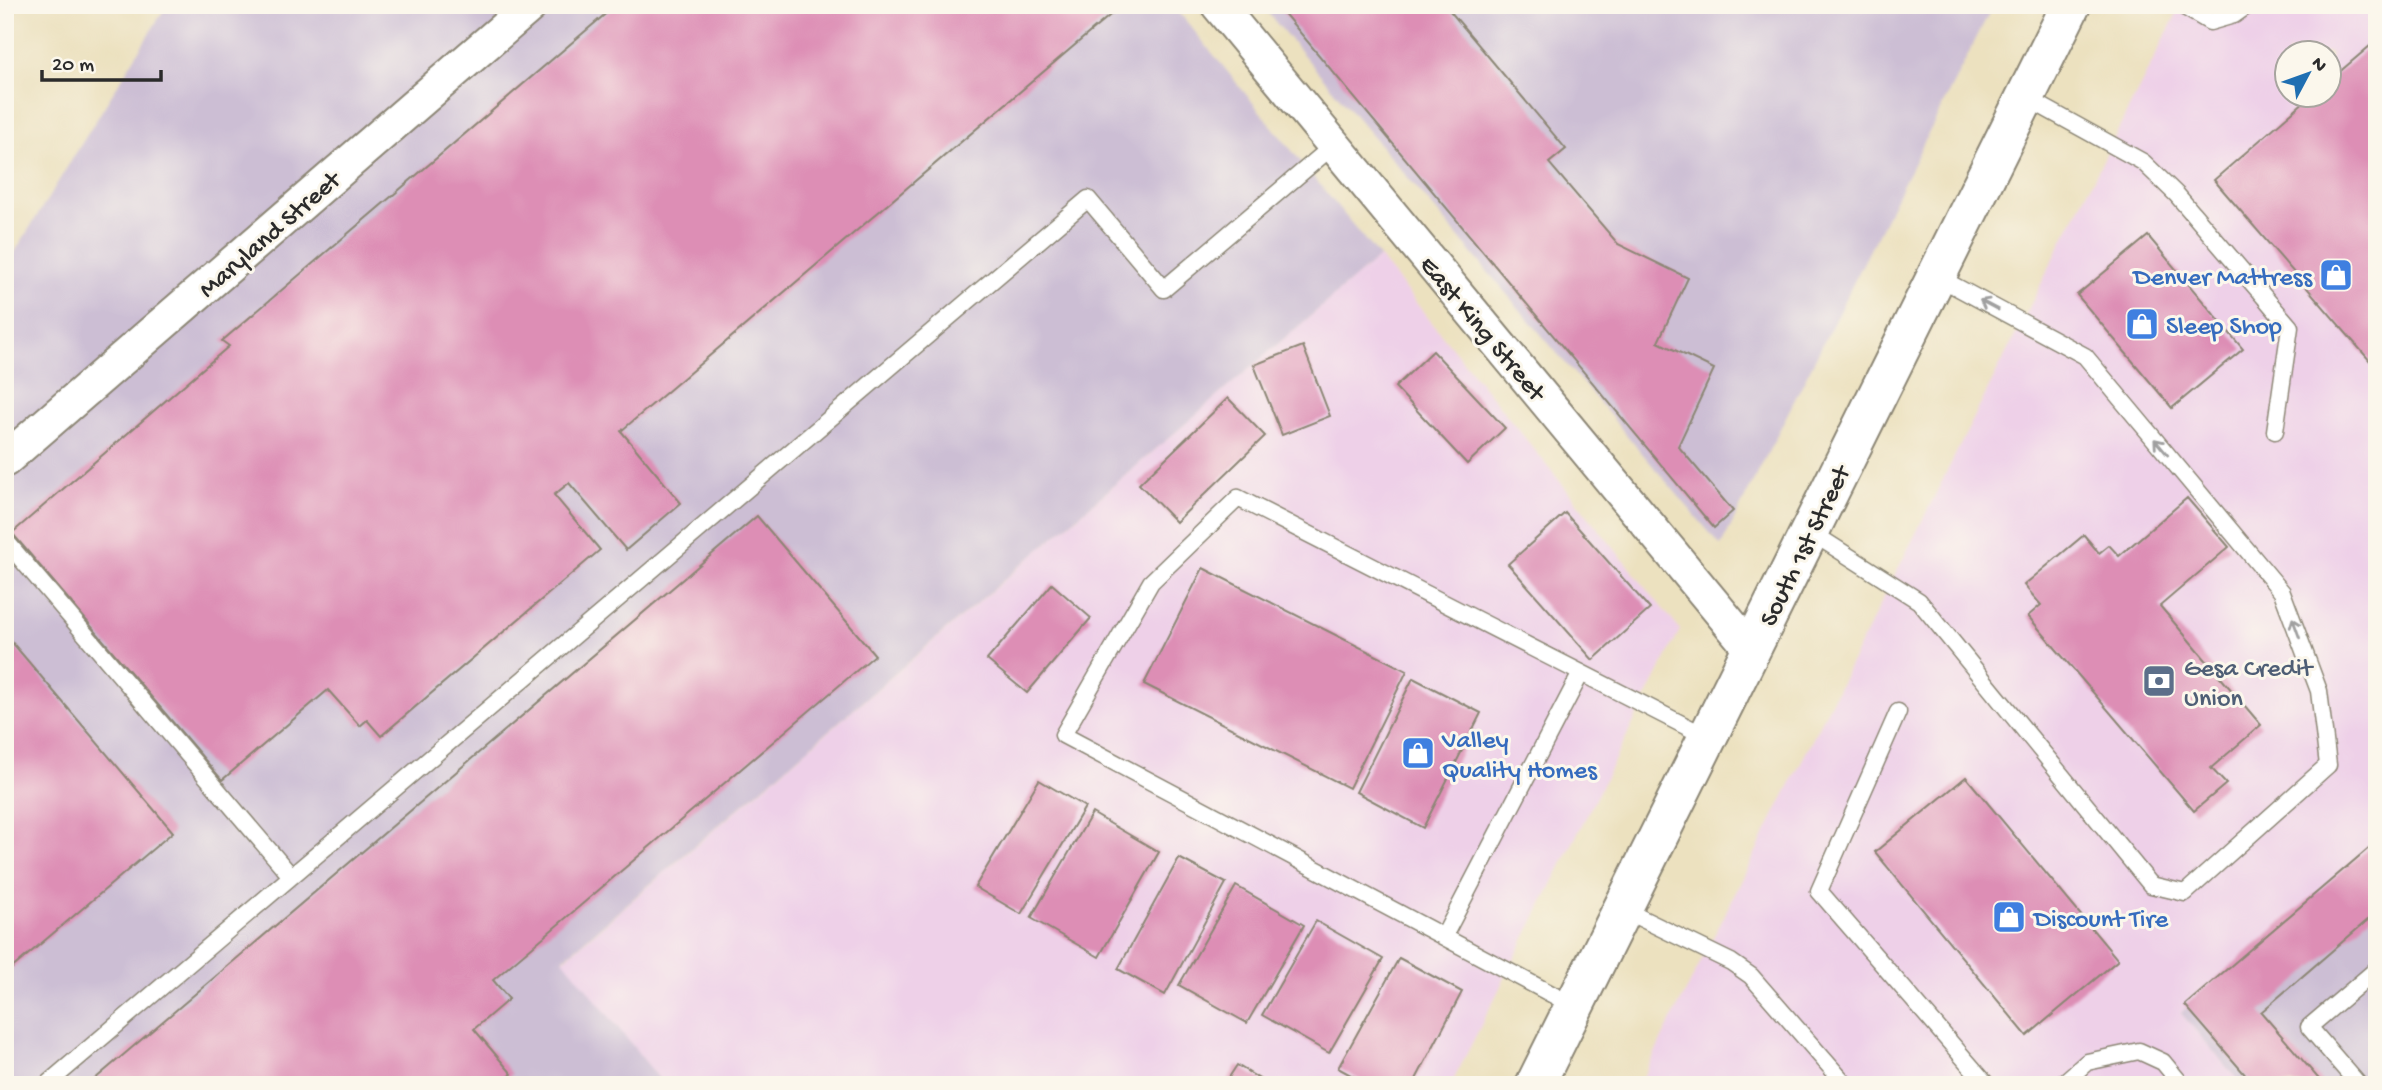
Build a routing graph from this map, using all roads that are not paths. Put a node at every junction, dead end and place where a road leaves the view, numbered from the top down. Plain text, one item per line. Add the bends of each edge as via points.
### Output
1 (531, 5) edge
2 (1218, 5) edge
3 (2071, 5) edge
4 (2181, 5) edge
5 (2248, 5) edge
6 (2025, 97) junction
7 (1334, 145) junction
8 (1936, 276) junction
9 (2275, 431) dead end
10 (5, 460) edge
11 (1809, 531) junction
12 (5, 540) edge
13 (1751, 649) junction
14 (1581, 673) junction
15 (1898, 712) dead end
16 (1707, 737) junction
17 (291, 876) junction
18 (1622, 909) junction
19 (1444, 936) junction
20 (2377, 969) edge
21 (1574, 1006) junction
22 (46, 1085) edge
23 (1535, 1085) edge
24 (1846, 1085) edge
25 (1987, 1085) edge
26 (2061, 1085) edge
27 (2182, 1085) edge
28 (2359, 1085) edge

1 - 10 street, Maryland Street
2 - 7 street, East King Street
3 - 6 main road, South 1st Street
4 - 5 lane via 2210,22
6 - 8 main road, South 1st Street
6 - 9 lane via 2143,162 2290,327
7 - 13 street, East King Street
7 - 17 lane via 1164,289 1088,199
8 - 11 main road, South 1st Street
11 -> 8 lane via 1919,601 2151,885 2185,893 2328,765 2319,691 2282,592 2085,356
11 - 13 main road, South 1st Street
12 - 17 lane
13 - 16 main road, South 1st Street
14 - 16 lane
14 - 19 lane
14 - 19 lane via 1238,498 1151,582 1063,735
15 - 25 lane via 1819,891
16 - 18 main road, South 1st Street
17 - 22 lane
18 - 21 main road, South 1st Street
18 - 24 lane via 1751,976
19 - 21 lane
20 - 28 lane via 2309,1027
21 - 23 main road, South 1st Street
26 - 27 lane via 2087,1062 2139,1051 2163,1062

